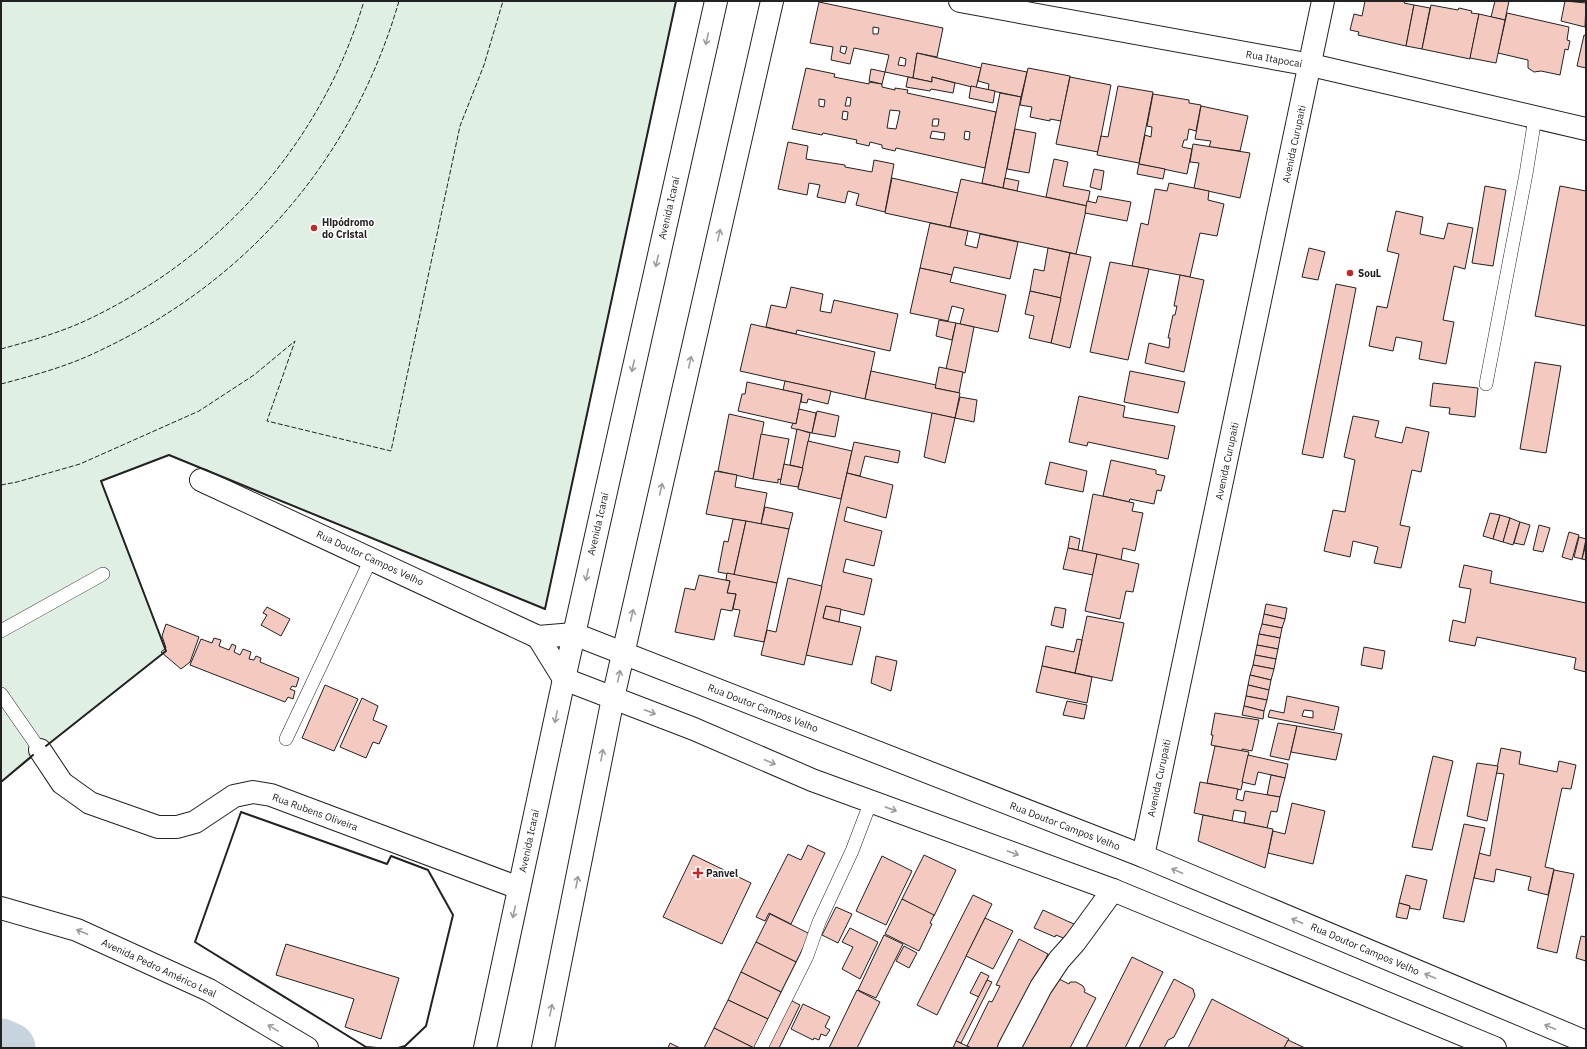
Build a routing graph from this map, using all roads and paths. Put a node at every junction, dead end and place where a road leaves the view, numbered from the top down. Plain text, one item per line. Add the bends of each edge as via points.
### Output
1 (716, 1) edge
2 (772, 1) edge
3 (960, 1) edge
4 (1324, 1) edge
5 (1311, 65) junction
6 (1535, 118) junction
7 (1586, 129) edge
8 (1486, 384) dead end
9 (202, 480) dead end
10 (371, 559) junction
11 (103, 574) dead end
12 (1, 631) edge
13 (574, 634) junction
14 (538, 637) junction
15 (624, 653) junction
16 (564, 679) junction
17 (1, 694) edge
18 (613, 698) junction
19 (286, 739) dead end
20 (40, 750) joint
21 (871, 801) junction
22 (1143, 856) junction
23 (519, 888) junction
24 (1113, 890) junction
25 (1, 908) edge
26 (1586, 1042) edge
27 (307, 1048) edge
28 (485, 1048) edge
29 (543, 1048) edge
30 (761, 1048) edge
31 (1009, 1048) edge
32 (1495, 1048) edge

1 -> 13 main road, Avenida Icaraí
15 -> 2 main road
3 - 5 main road, Rua Itapocaí
4 - 5 main road, Avenida Curupaiti
5 - 6 main road, Rua Itapocaí
5 - 22 main road, Avenida Curupaiti
6 - 7 main road, Rua Itapocaí
6 - 8 lane
9 - 10 main road, Rua Doutor Campos Velho
10 - 14 main road, Rua Doutor Campos Velho
10 - 19 lane
11 - 12 lane
13 - 14 main road, Rua Doutor Campos Velho
13 - 15 main road, Rua Doutor Campos Velho
13 - 16 main road, Avenida Icaraí
14 - 16 main road
18 -> 15 main road
15 - 22 main road, Rua Doutor Campos Velho
16 - 18 main road
16 -> 23 main road, Avenida Icaraí
17 - 20 lane
18 -> 21 main road via 694,729 812,780
29 -> 18 main road
20 - 23 main road, Rua Rubens Oliveira via 62,783 90,803 158,827 177,827 195,822 234,796 254,792 271,795
21 -> 24 main road
21 - 30 lane via 807,956
26 -> 22 main road, Rua Doutor Campos Velho
23 -> 28 main road, Avenida Icaraí
24 - 31 main road via 1041,987
24 - 32 main road
27 -> 25 main road, Avenida Pedro Américo Leal via 209,990 78,930

